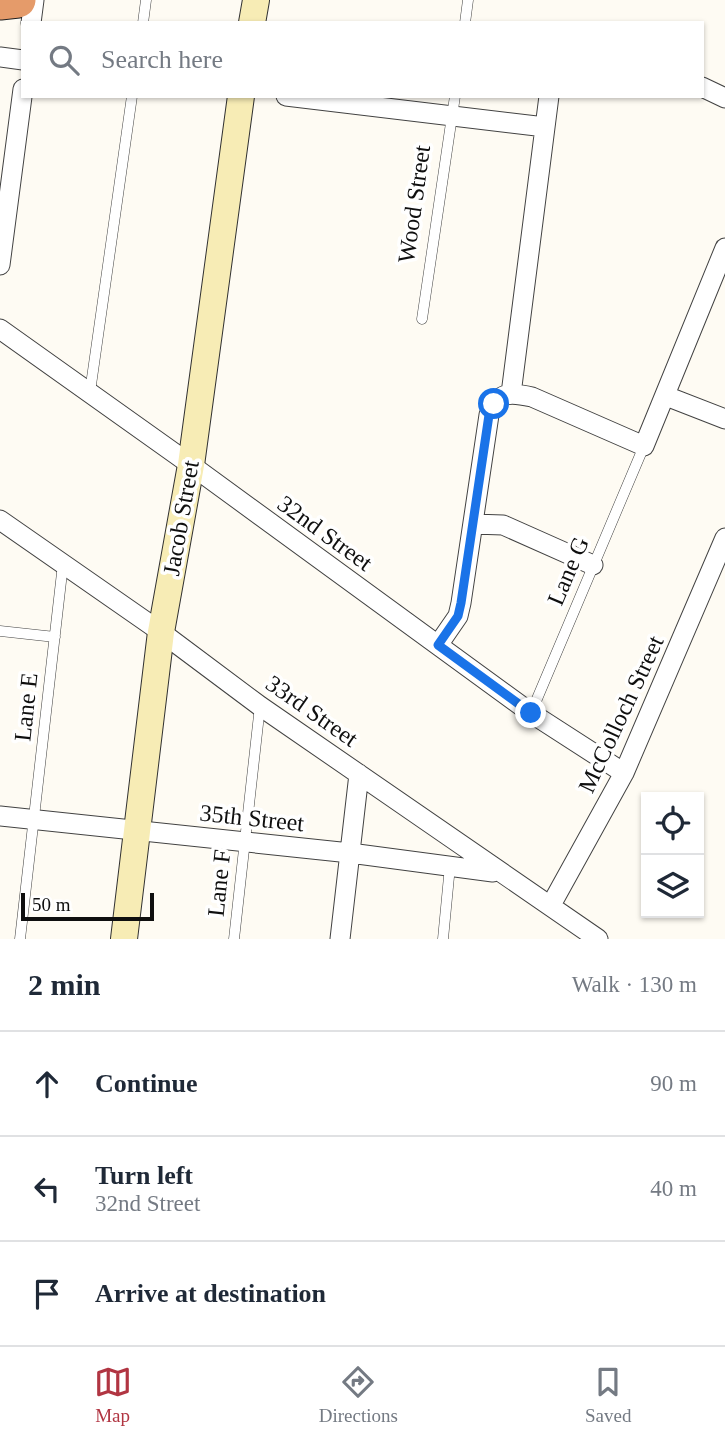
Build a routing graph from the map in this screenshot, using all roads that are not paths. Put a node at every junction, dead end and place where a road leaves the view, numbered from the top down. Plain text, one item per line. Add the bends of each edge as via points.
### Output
1 (18, 0) edge
2 (34, 0) edge
3 (146, 0) edge
4 (256, 0) edge
5 (468, 0) edge
6 (0, 2) edge
7 (31, 21) edge
8 (143, 21) edge
9 (252, 21) edge
10 (465, 21) edge
11 (0, 57) edge
12 (21, 60) edge
13 (704, 88) edge
14 (22, 98) edge
15 (132, 98) edge
16 (241, 98) edge
17 (319, 98) edge
18 (549, 98) edge
19 (725, 98) edge
20 (453, 106) edge
21 (545, 127) junction
22 (725, 248) edge
23 (0, 265) edge
24 (422, 319) dead end
25 (0, 329) edge
26 (90, 393) junction
27 (511, 394) junction
28 (666, 396) junction
29 (725, 419) edge
30 (644, 446) junction
31 (191, 465) junction
32 (0, 520) edge
33 (473, 524) junction
34 (725, 538) edge
35 (63, 564) junction
36 (593, 565) junction
37 (0, 631) edge
38 (162, 632) junction
39 (55, 637) junction
40 (438, 645) junction
41 (260, 706) junction
42 (531, 713) junction
43 (624, 773) junction
44 (359, 774) junction
45 (0, 816) edge
46 (34, 820) junction
47 (136, 830) junction
48 (244, 841) junction
49 (350, 853) junction
50 (450, 866) junction
51 (498, 872) junction
52 (551, 905) junction
53 (20, 939) edge
54 (124, 939) edge
55 (234, 939) edge
56 (340, 939) edge
57 (443, 939) edge
58 (598, 939) edge

1 - 6 highway
2 - 7 street
3 - 8 lane
4 - 9 street
5 - 10 lane
11 - 12 street
13 - 19 street
14 - 23 street
15 - 26 lane
16 - 31 street, Jacob Street
17 - 20 street
18 - 21 street
20 - 21 street
20 - 24 lane, Wood Street
21 - 27 street
22 - 28 street
25 - 26 street, 32nd Street
26 - 31 street, 32nd Street
27 - 30 street via 532,397
27 - 33 street via 494,404 489,415
28 - 29 street
28 - 30 street
30 - 36 lane, Lane G
31 - 38 street, Jacob Street
31 - 40 street, 32nd Street
32 - 35 street, 33rd Street
33 - 36 street via 503,525
33 - 40 street via 458,616
34 - 43 street, McColloch Street
35 - 38 street, 33rd Street
35 - 39 lane, Lane E
36 - 42 lane, Lane G
37 - 39 lane
38 - 41 street, 33rd Street
38 - 47 street, Jacob Street
39 - 46 lane, Lane E
40 - 42 street, 32nd Street
41 - 44 street, 33rd Street
41 - 48 lane, Lane F
42 - 43 street, 32nd Street
43 - 52 street, McColloch Street
44 - 49 street
44 - 51 street, 33rd Street
45 - 46 street, 35th Street
46 - 47 street, 35th Street
46 - 53 lane, Lane E
47 - 48 street, 35th Street
47 - 54 street, Jacob Street
48 - 49 street, 35th Street
48 - 55 lane, Lane F
49 - 50 street, 35th Street
49 - 56 street
50 - 51 street, 35th Street
50 - 57 lane
51 - 52 street, 33rd Street
52 - 58 street, 33rd Street

